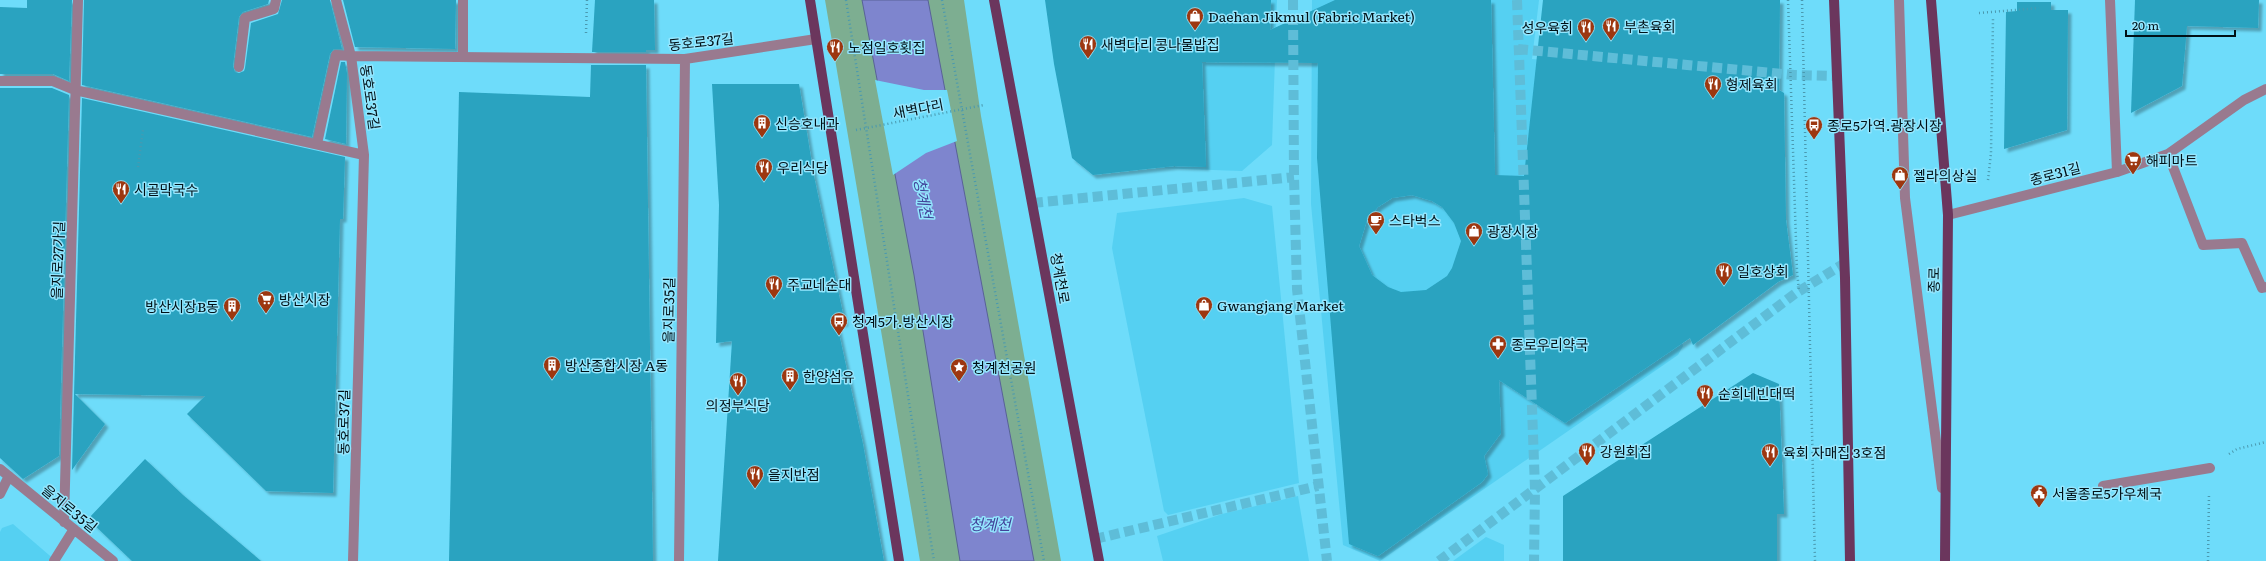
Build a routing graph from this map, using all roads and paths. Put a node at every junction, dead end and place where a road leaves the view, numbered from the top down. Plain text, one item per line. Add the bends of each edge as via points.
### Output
1 (78, 0) edge
2 (276, 0) edge
3 (336, 0) edge
4 (463, 0) edge
5 (587, 0) edge
6 (810, 0) edge
7 (846, 0) edge
8 (942, 0) edge
9 (994, 0) edge
10 (1788, 0) edge
11 (1802, 0) edge
12 (1835, 0) edge
13 (1899, 0) edge
14 (1931, 0) edge
15 (2110, 0) edge
16 (2039, 8) dead end
17 (1979, 13) dead end
18 (1993, 18) dead end
19 (816, 39) junction
20 (351, 56) junction
21 (463, 56) junction
22 (586, 58) junction
23 (685, 59) junction
24 (239, 67) dead end
25 (0, 81) edge
26 (2266, 89) edge
27 (75, 90) junction
28 (984, 105) dead end
29 (146, 106) junction
30 (856, 130) dead end
31 (317, 144) junction
32 (2168, 154) junction
33 (364, 155) junction
34 (138, 167) dead end
35 (2117, 172) junction
36 (1986, 206) junction
37 (1948, 215) junction
38 (2266, 287) edge
39 (1799, 291) dead end
40 (2210, 468) dead end
41 (0, 469) edge
42 (9, 476) junction
43 (2103, 486) dead end
44 (0, 494) edge
45 (1944, 504) junction
46 (64, 522) junction
47 (74, 529) junction
48 (54, 561) edge
49 (113, 561) edge
50 (353, 561) edge
51 (679, 561) edge
52 (899, 561) edge
53 (934, 561) edge
54 (1044, 561) edge
55 (1098, 561) edge
56 (1815, 561) edge
57 (1850, 561) edge
58 (1945, 561) edge

1 - 27 street, 을지로27가길
2 - 24 street via 274,9 245,18
3 - 20 street
4 - 21 street
5 - 22 path
6 - 19 main road
7 - 53 path
8 - 54 path
9 - 55 main road, 청계천로
10 - 39 path
11 - 56 path
12 - 57 main road via 1845,264
13 - 45 street via 1905,198
14 - 37 main road, 종로
15 - 35 street
16 - 17 path via 2017,12
18 - 36 path via 1991,153
19 - 23 street, 동호로37길
19 - 52 main road
20 - 21 street, 동호로37길
20 - 31 street via 336,55
20 - 33 street, 동호로37길
21 - 22 street, 동호로37길
22 - 23 street, 동호로37길
23 - 51 street, 을지로35길
25 - 27 street via 53,81
26 - 32 street, 종로31길 via 2244,100
27 - 29 street
27 - 46 street, 을지로27가길
28 - 30 path, 새벽다리, bridge
29 - 31 street
29 - 34 path
31 - 33 street
32 - 35 street, 종로31길
32 - 38 street via 2203,245 2242,243 2262,288
33 - 50 street, 동호로37길
35 - 36 street, 종로31길
36 - 37 street, 종로31길
37 - 45 main road, 종로
40 - 43 street
41 - 42 street, 을지로35길
42 - 44 street
42 - 46 street, 을지로35길
45 - 58 main road, 종로
46 - 47 street, 을지로35길
47 - 48 street
47 - 49 street, 을지로35길

